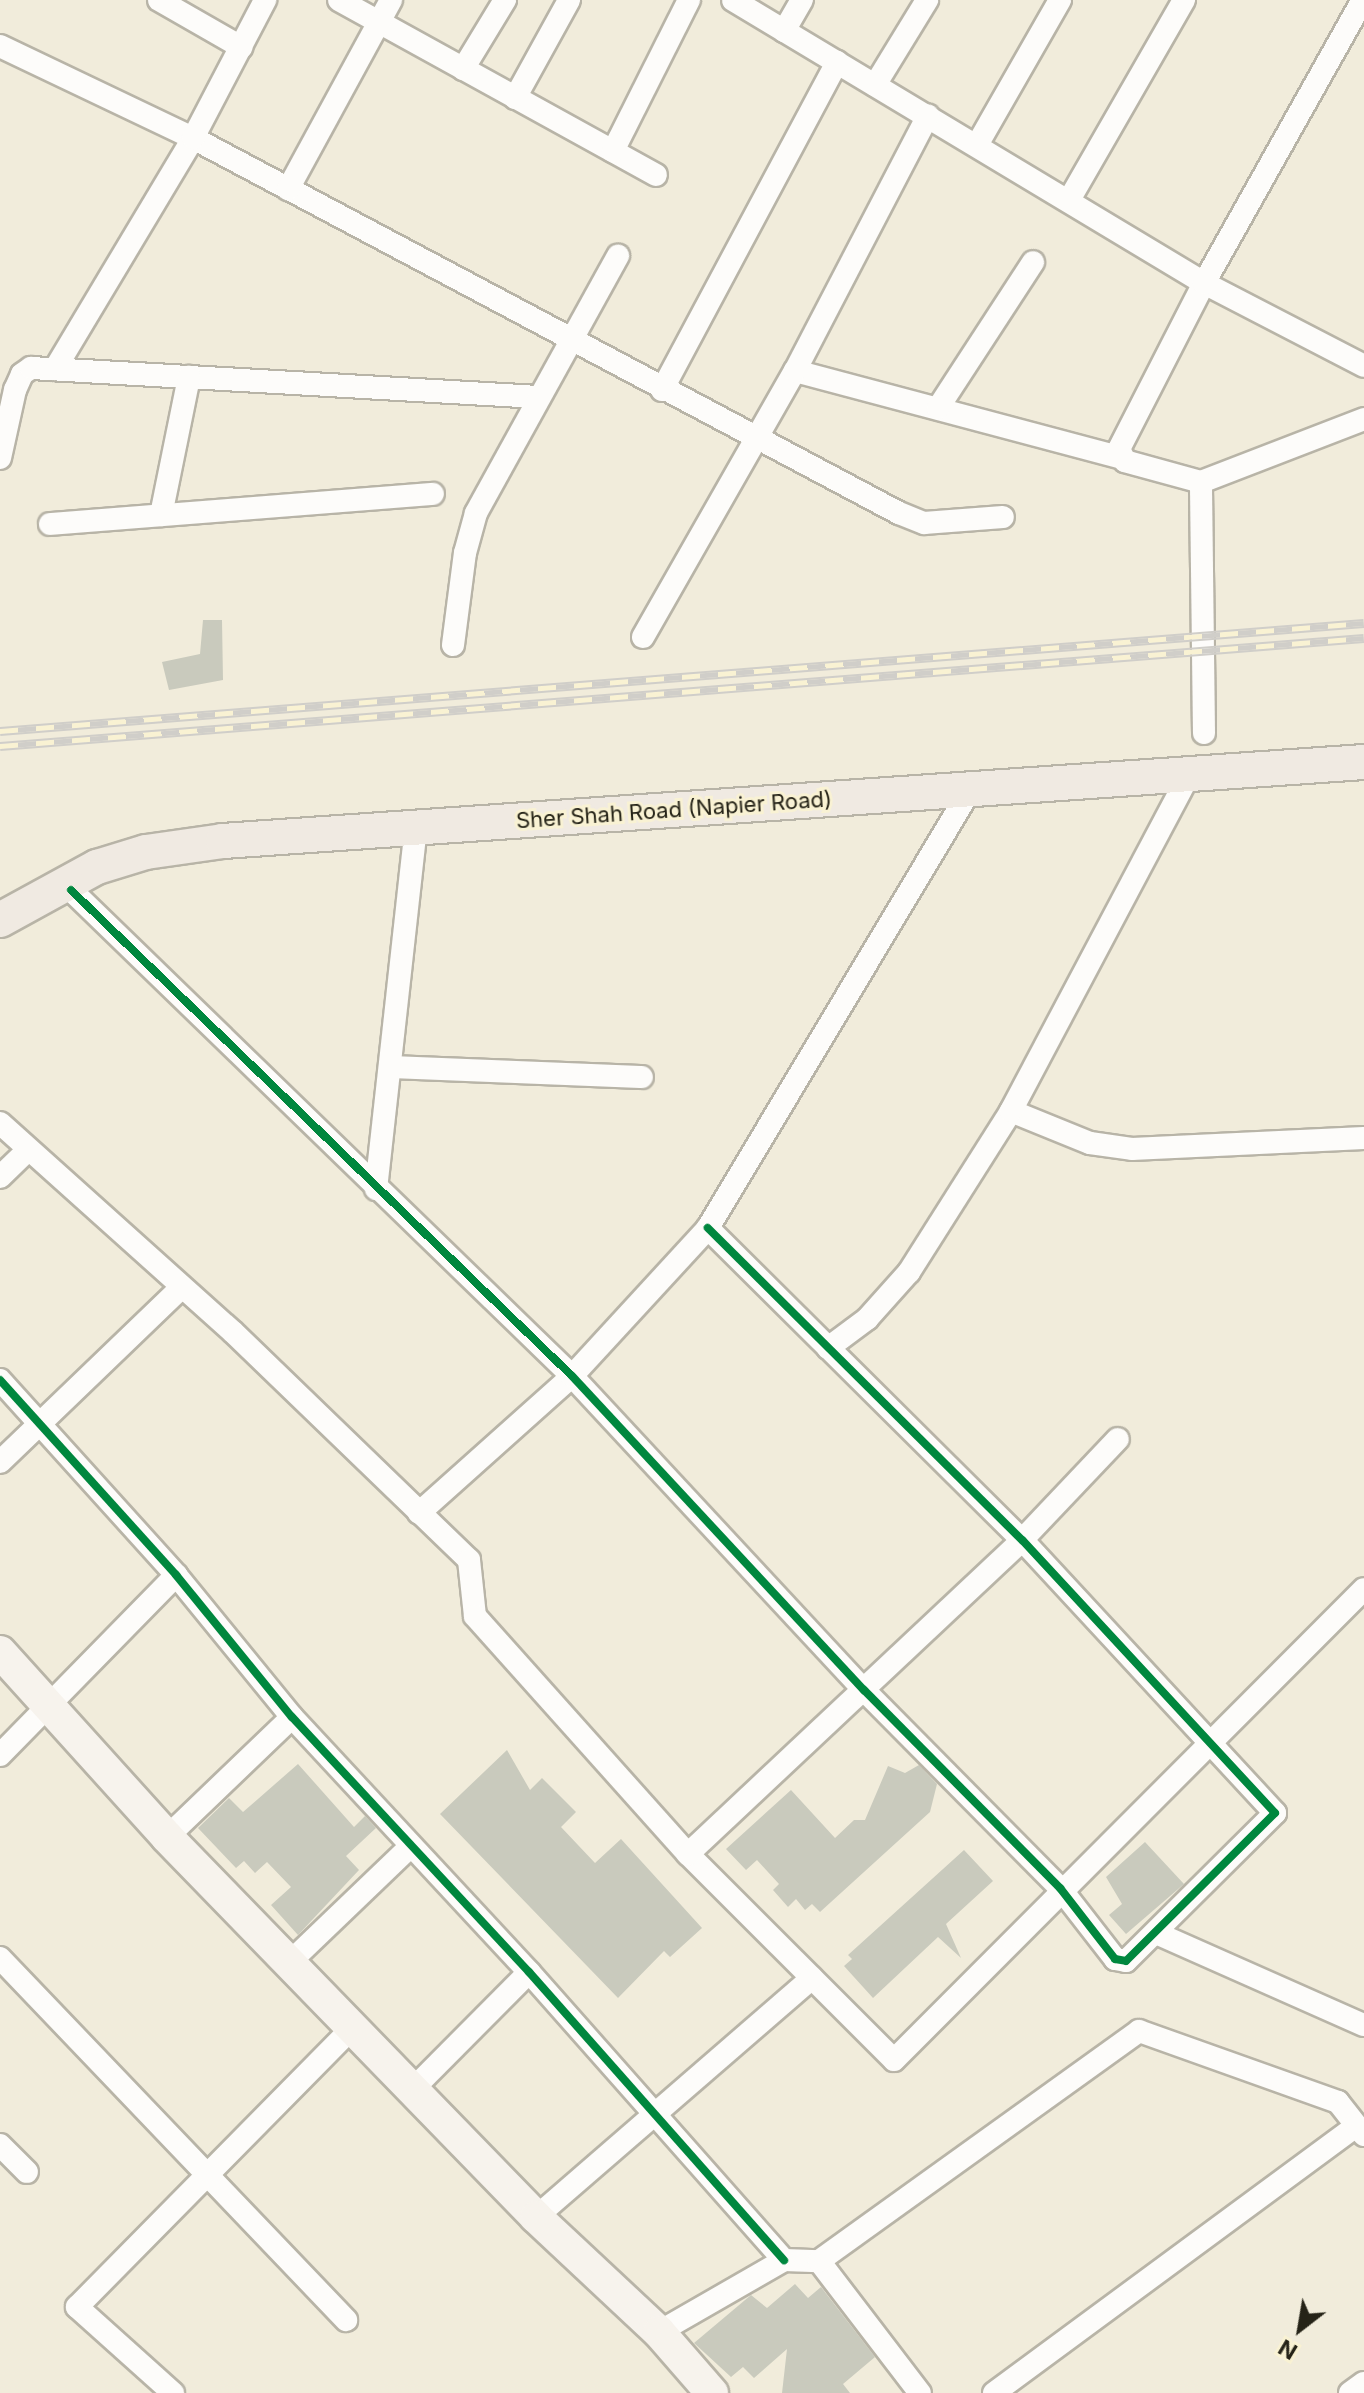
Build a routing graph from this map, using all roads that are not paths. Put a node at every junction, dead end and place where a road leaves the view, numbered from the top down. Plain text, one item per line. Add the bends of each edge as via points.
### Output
1 (159, 0) edge
2 (265, 0) edge
3 (339, 0) edge
4 (391, 0) edge
5 (505, 0) edge
6 (569, 0) edge
7 (689, 0) edge
8 (733, 0) edge
9 (802, 0) edge
10 (927, 0) edge
11 (1060, 0) edge
12 (1184, 0) edge
13 (1363, 0) edge
14 (379, 22) junction
15 (784, 31) junction
16 (0, 46) edge
17 (241, 47) junction
18 (837, 62) junction
19 (463, 69) junction
20 (875, 85) junction
21 (515, 98) junction
22 (928, 116) junction
23 (193, 138) junction
24 (977, 145) junction
25 (613, 151) junction
26 (656, 175) dead end
27 (288, 189) junction
28 (1069, 200) junction
29 (618, 256) dead end
30 (1033, 262) dead end
31 (1204, 283) junction
32 (568, 340) junction
33 (1364, 366) edge
34 (55, 369) junction
35 (795, 371) junction
36 (189, 377) junction
37 (662, 390) junction
38 (538, 397) junction
39 (938, 408) junction
40 (1364, 419) edge
41 (756, 439) junction
42 (1119, 457) junction
43 (0, 458) edge
44 (1201, 482) junction
45 (433, 494) dead end
46 (161, 515) junction
47 (1003, 517) dead end
48 (50, 524) dead end
49 (643, 637) dead end
50 (453, 645) dead end
51 (1204, 733) dead end
52 (1364, 762) edge
53 (1183, 786) dead end
54 (964, 801) dead end
55 (414, 843) dead end
56 (71, 890) dead end
57 (0, 920) edge
58 (390, 1067) junction
59 (642, 1077) dead end
60 (1011, 1111) junction
61 (0, 1123) edge
62 (1364, 1138) edge
63 (28, 1150) junction
64 (0, 1177) edge
65 (376, 1189) junction
66 (708, 1228) junction
67 (181, 1288) junction
68 (828, 1348) junction
69 (572, 1376) junction
70 (0, 1380) edge
71 (39, 1424) junction
72 (1118, 1439) dead end
73 (0, 1462) edge
74 (419, 1513) junction
75 (1022, 1540) junction
76 (176, 1575) junction
77 (1364, 1589) edge
78 (0, 1652) edge
79 (864, 1690) junction
80 (51, 1708) junction
81 (292, 1717) junction
82 (1214, 1743) junction
83 (0, 1755) edge
84 (167, 1837) junction
85 (410, 1847) junction
86 (688, 1854) junction
87 (1060, 1888) junction
88 (1156, 1933) junction
89 (0, 1958) edge
90 (291, 1961) junction
91 (529, 1972) junction
92 (812, 1978) junction
93 (355, 2025) junction
94 (1364, 2025) edge
95 (414, 2088) junction
96 (656, 2113) junction
97 (1359, 2132) edge
98 (0, 2145) edge
99 (27, 2172) dead end
100 (206, 2175) junction
101 (536, 2217) junction
102 (784, 2260) junction
103 (819, 2261) junction
104 (346, 2320) dead end
105 (659, 2332) junction
106 (1364, 2383) edge
107 (173, 2393) edge
108 (712, 2393) edge
109 (920, 2393) edge
110 (994, 2393) edge
111 (1350, 2393) edge

1 - 17 street
2 - 17 street
3 - 14 street
4 - 14 street
5 - 19 street
6 - 21 street
7 - 25 street
8 - 15 street
9 - 15 street
10 - 20 street
11 - 24 street
12 - 28 street
13 - 31 street
14 - 19 street
14 - 27 street
15 - 18 street
16 - 23 street
17 - 23 street
18 - 20 street
18 - 37 street
19 - 21 street
20 - 22 street
21 - 25 street
22 - 24 street
22 - 35 street
23 - 27 street
23 - 34 street
24 - 28 street
25 - 26 street
27 - 32 street
28 - 31 street
29 - 32 street
30 - 39 street
31 - 33 street
31 - 42 street
32 - 37 street
32 - 38 street
34 - 36 street
34 - 43 street via 31,368 22,374
35 - 39 street
35 - 41 street
36 - 38 street
36 - 46 street
37 - 41 street
38 - 50 street via 476,513
39 - 42 street
40 - 44 street
41 - 47 street via 924,523
41 - 49 street
42 - 44 street
44 - 51 street
45 - 46 street
46 - 48 street
52 - 57 main road, Sher Shah Road (Napier Road) via 223,841 146,852 97,867
53 - 60 street
54 - 66 street
55 - 58 street
56 - 65 street
58 - 59 street
58 - 65 street
60 - 62 street via 1090,1143 1132,1149
60 - 68 street via 909,1272 867,1319
61 - 63 street
63 - 64 street
63 - 67 street
65 - 69 street
66 - 68 street
66 - 69 street
67 - 71 street
67 - 74 street via 392,1481
68 - 75 street
69 - 74 street
69 - 79 street
70 - 71 street
71 - 73 street
71 - 76 street
72 - 75 street
74 - 86 street via 469,1560 475,1616
75 - 79 street
75 - 82 street
76 - 80 street
76 - 81 street
77 - 82 street
78 - 80 main road
79 - 86 street
79 - 87 street
80 - 83 street
80 - 84 main road
81 - 84 street
81 - 85 street
82 - 87 street
82 - 88 street via 1275,1813
84 - 90 main road
85 - 90 street
85 - 91 street
86 - 92 street
87 - 88 street via 1115,1959 1126,1961
87 - 92 street via 894,2060
88 - 94 street
89 - 100 street
90 - 93 main road
91 - 95 street
91 - 96 street
92 - 96 street
93 - 95 main road
93 - 100 street
95 - 101 main road
96 - 101 street
96 - 102 street
97 - 103 street via 1338,2102 1139,2031
97 - 110 street
98 - 99 street
100 - 104 street
100 - 107 street via 77,2307
101 - 105 main road
102 - 103 street
102 - 105 street
103 - 109 street
105 - 108 main road
106 - 111 street

